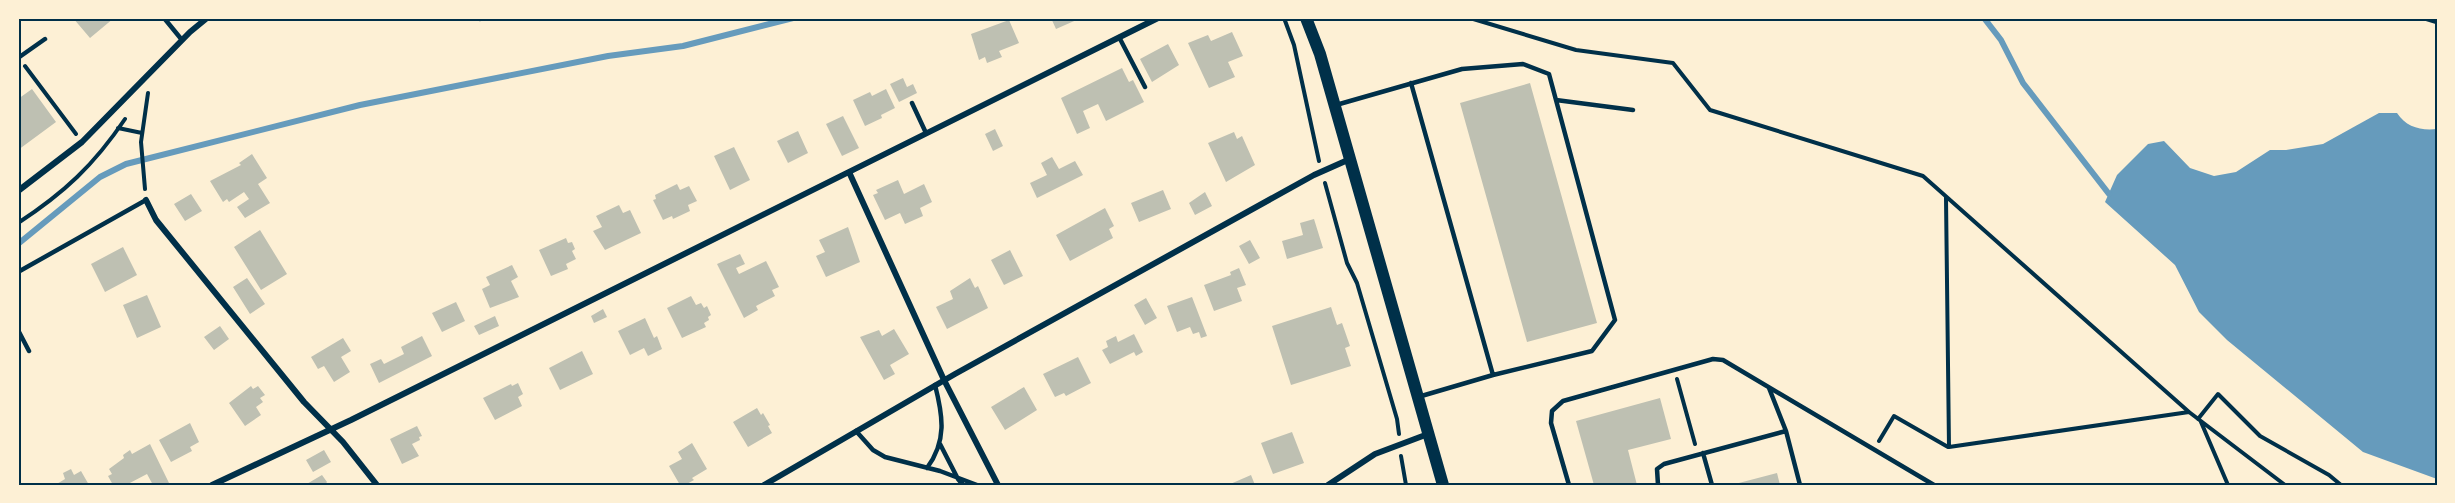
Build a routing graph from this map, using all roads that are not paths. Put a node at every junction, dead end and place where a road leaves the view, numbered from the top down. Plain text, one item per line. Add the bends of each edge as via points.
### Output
1 (164, 18) edge
2 (207, 18) edge
3 (1158, 18) edge
4 (1306, 18) edge
5 (2424, 18) edge
6 (2437, 22) edge
7 (1119, 37) junction
8 (45, 39) dead end
9 (182, 40) junction
10 (18, 58) edge
11 (1411, 83) junction
12 (1145, 87) dead end
13 (1556, 100) junction
14 (912, 103) dead end
15 (1335, 105) junction
16 (1633, 110) dead end
17 (926, 133) junction
18 (1350, 159) junction
19 (849, 171) junction
20 (18, 190) edge
21 (147, 200) joint
22 (18, 272) edge
23 (18, 330) edge
24 (29, 351) dead end
25 (1493, 375) junction
26 (944, 380) junction
27 (935, 385) junction
28 (1769, 387) junction
29 (1418, 396) junction
30 (330, 429) junction
31 (856, 431) junction
32 (1786, 431) junction
33 (1429, 434) junction
34 (940, 444) junction
35 (1700, 454) junction
36 (927, 468) junction
37 (1922, 478) junction
38 (958, 479) junction
39 (212, 485) edge
40 (377, 485) edge
41 (764, 485) edge
42 (963, 485) edge
43 (977, 485) edge
44 (998, 485) edge
45 (1328, 485) edge
46 (1443, 485) edge
47 (1569, 485) edge
48 (1658, 485) edge
49 (1712, 485) edge
50 (1800, 485) edge
51 (1918, 485) edge
52 (1934, 485) edge

1 - 9 lane
2 - 9 street
3 - 7 street
4 - 15 main road
5 - 6 lane
7 - 12 lane
7 - 17 street
8 - 10 lane
9 - 20 street via 82,142
11 - 13 lane via 1462,69 1523,64 1549,74
11 - 15 lane
11 - 25 lane
13 - 16 lane
13 - 25 lane via 1615,320 1592,351
14 - 17 lane
15 - 18 main road
17 - 19 street
18 - 26 street
18 - 29 main road
19 - 26 street
19 - 30 street
21 - 22 lane
21 - 30 street via 156,220
23 - 24 lane
25 - 29 lane
26 - 27 street
26 - 44 street
27 - 31 street
27 - 34 lane via 942,411
28 - 32 lane
28 - 37 lane
28 - 47 lane via 1723,360 1713,359 1563,401 1552,411 1551,423
29 - 33 main road
30 - 39 street
30 - 40 street
31 - 36 lane via 885,457
31 - 41 street
32 - 35 lane
32 - 50 lane
33 - 45 street via 1375,454
33 - 46 main road
34 - 36 lane
34 - 38 lane
35 - 48 lane via 1657,469
35 - 49 lane
36 - 38 lane
37 - 51 lane
37 - 52 lane
38 - 42 lane
38 - 43 lane

